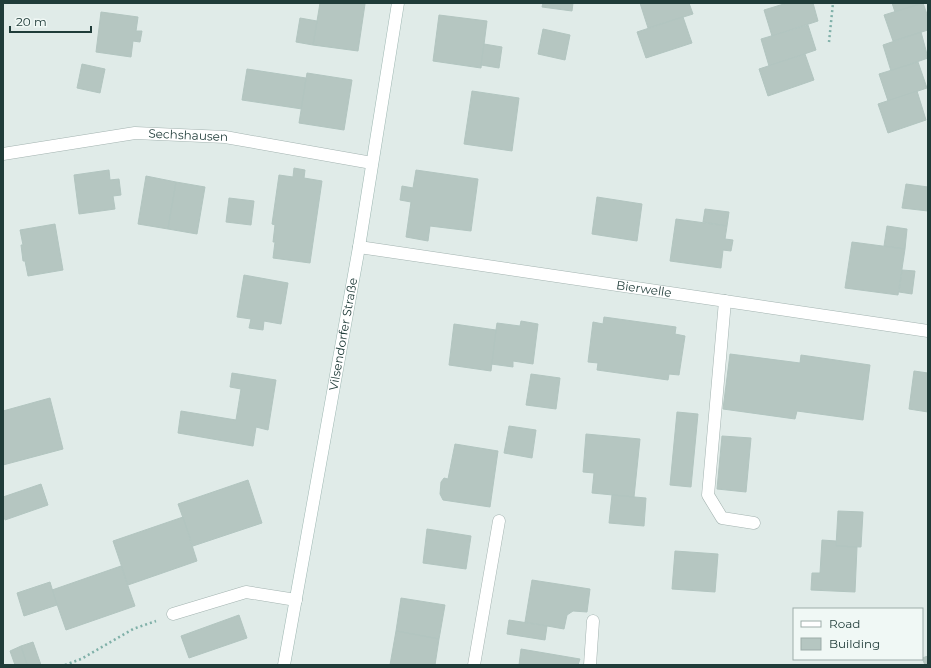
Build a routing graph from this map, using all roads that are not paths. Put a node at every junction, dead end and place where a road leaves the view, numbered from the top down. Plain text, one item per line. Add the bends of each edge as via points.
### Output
1 (398, 3) edge
2 (3, 154) edge
3 (372, 163) junction
4 (359, 247) junction
5 (725, 302) junction
6 (928, 331) edge
7 (499, 521) dead end
8 (754, 523) dead end
9 (296, 600) junction
10 (173, 614) road end
11 (593, 621) dead end
12 (284, 665) edge
13 (474, 665) edge
14 (590, 665) edge

1 - 3 street, Vilsendorfer Straße
2 - 3 street, Sechshausen via 135,133 225,137
3 - 4 street, Vilsendorfer Straße
4 - 5 street, Bierwelle
4 - 9 street, Vilsendorfer Straße
5 - 6 street, Bierwelle
5 - 8 street via 708,495 722,518
7 - 13 street
9 - 10 street via 246,592
9 - 12 street, Vilsendorfer Straße
11 - 14 street

